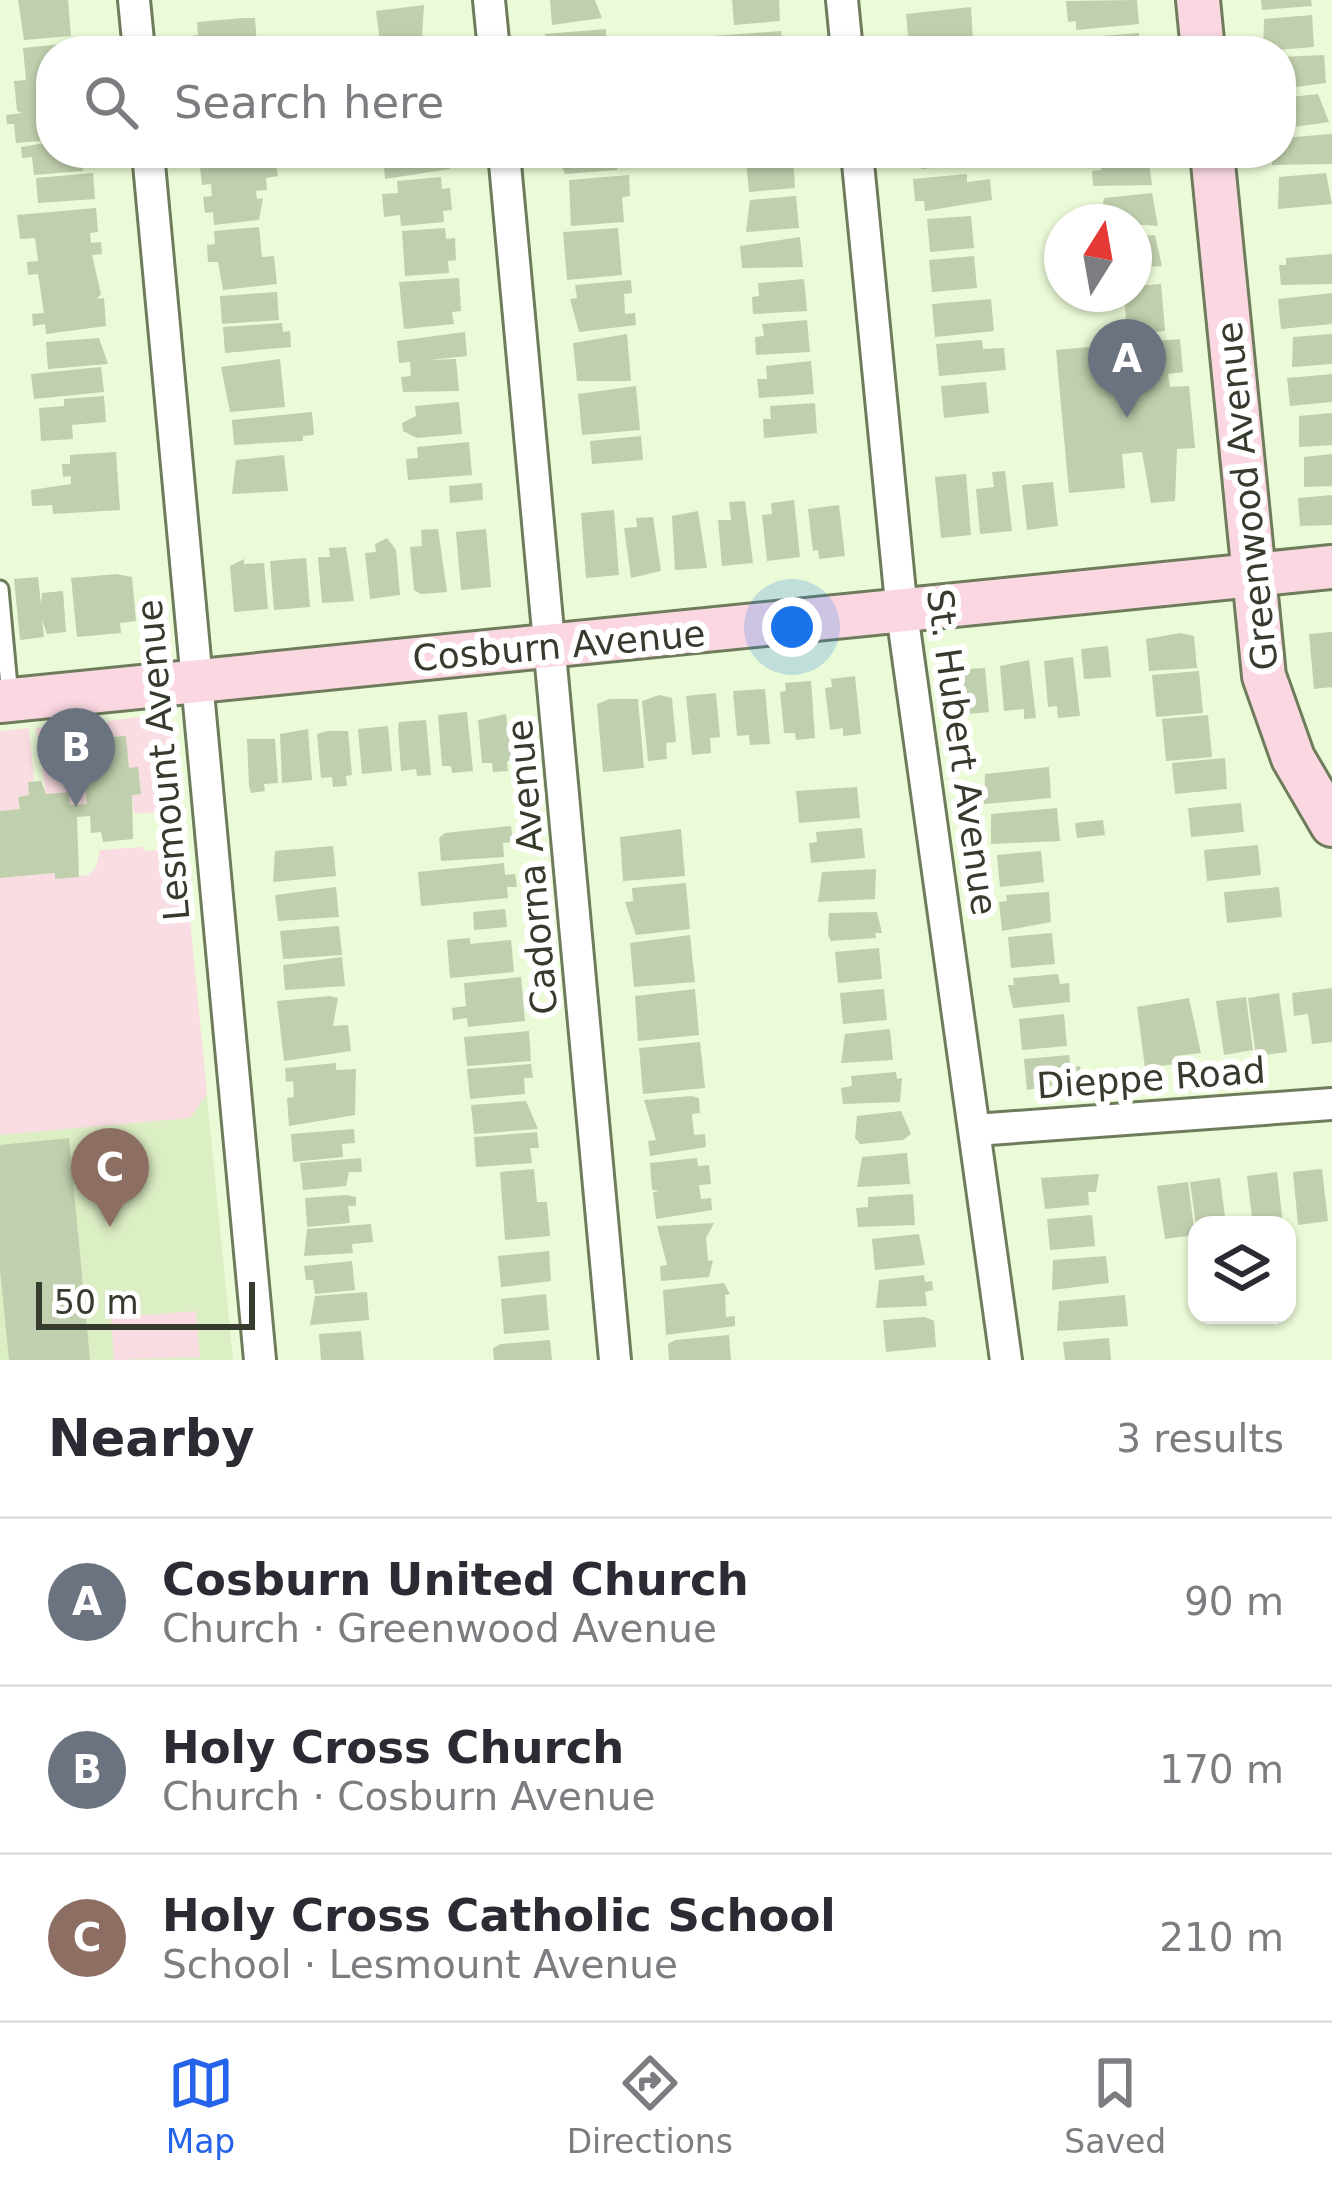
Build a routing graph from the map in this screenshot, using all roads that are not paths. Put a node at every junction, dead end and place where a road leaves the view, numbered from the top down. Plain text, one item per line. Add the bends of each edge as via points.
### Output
1 (134, 0) edge
2 (489, 0) edge
3 (842, 0) edge
4 (1198, 0) edge
5 (138, 36) edge
6 (493, 36) edge
7 (846, 36) edge
8 (1202, 36) edge
9 (149, 168) edge
10 (505, 168) edge
11 (858, 168) edge
12 (1213, 168) edge
13 (1332, 567) edge
14 (1251, 574) junction
15 (0, 589) edge
16 (902, 614) junction
17 (552, 647) junction
18 (193, 680) junction
19 (5, 700) edge
20 (1332, 825) edge
21 (1332, 1104) edge
22 (975, 1130) junction
23 (260, 1360) edge
24 (615, 1360) edge
25 (1006, 1360) edge

1 - 5 street
2 - 6 street
3 - 7 street
4 - 8 street
9 - 18 street, Lesmount Avenue
10 - 17 street, Cadorna Avenue
11 - 16 street, St. Hubert Avenue
12 - 14 street, Greenwood Avenue
13 - 14 street, Cosburn Avenue
14 - 16 street, Cosburn Avenue
14 - 20 street, Greenwood Avenue via 1276,718
15 - 19 lane
16 - 17 street, Cosburn Avenue
16 - 22 street, St. Hubert Avenue
17 - 18 street, Cosburn Avenue
17 - 24 street, Cadorna Avenue
18 - 19 street, Cosburn Avenue
18 - 23 street, Lesmount Avenue
21 - 22 street, Dieppe Road
22 - 25 street, St. Hubert Avenue

